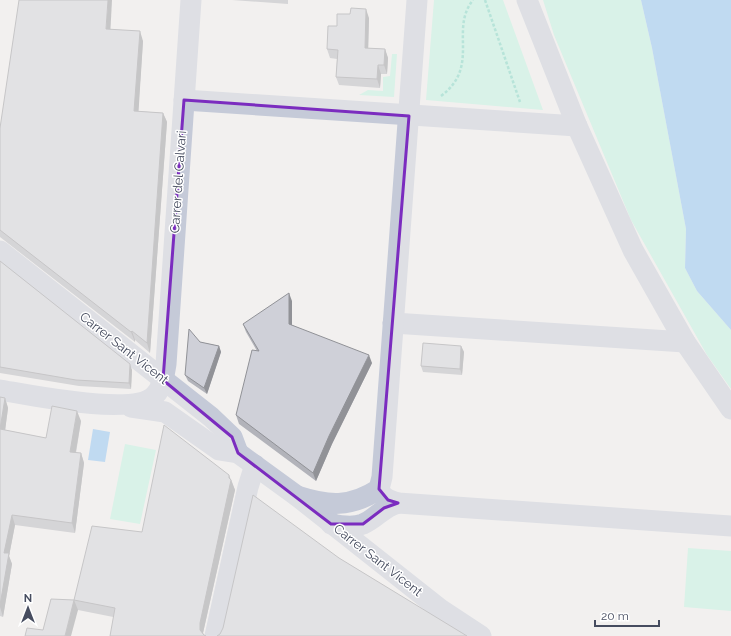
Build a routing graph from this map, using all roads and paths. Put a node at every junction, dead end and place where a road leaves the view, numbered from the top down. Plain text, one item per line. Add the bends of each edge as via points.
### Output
1 (191, 0) edge
2 (417, 0) edge
3 (473, 0) edge
4 (485, 0) edge
5 (527, 0) edge
6 (437, 98) dead end
7 (184, 100) junction
8 (522, 105) dead end
9 (409, 116) junction
10 (578, 126) junction
11 (0, 251) edge
12 (393, 323) junction
13 (685, 342) junction
14 (164, 372) junction
15 (0, 390) edge
16 (124, 406) junction
17 (731, 409) edge
18 (238, 453) junction
19 (255, 465) junction
20 (379, 489) junction
21 (297, 496) junction
22 (398, 503) junction
23 (332, 524) junction
24 (731, 526) edge
25 (215, 636) edge
26 (481, 636) edge

1 - 7 street, Carrer del Calvari
2 - 9 street
3 - 6 path via 464,18 462,68 453,84
4 - 8 path
5 - 10 street
7 - 9 street
7 - 14 street, Carrer del Calvari
9 - 10 street
9 - 12 street
10 - 13 street via 633,250
11 - 14 street, Carrer Sant Vicent
12 - 13 street
12 - 20 street
13 - 17 street
14 - 16 street via 161,388 154,396 140,403
14 - 18 street, Carrer Sant Vicent via 232,437
15 - 16 street, Carrer Sant Vicent via 56,400
16 - 18 street, Carrer Sant Vicent via 165,412 219,450
18 - 19 street, Carrer Sant Vicent
19 - 21 street, Carrer Sant Vicent
19 - 25 street
20 - 21 street via 359,499 334,505
20 - 22 street via 388,500
21 - 23 street, Carrer Sant Vicent
22 - 23 street via 384,508 363,524 347,527
22 - 24 street
23 - 26 street, Carrer Sant Vicent via 440,609

